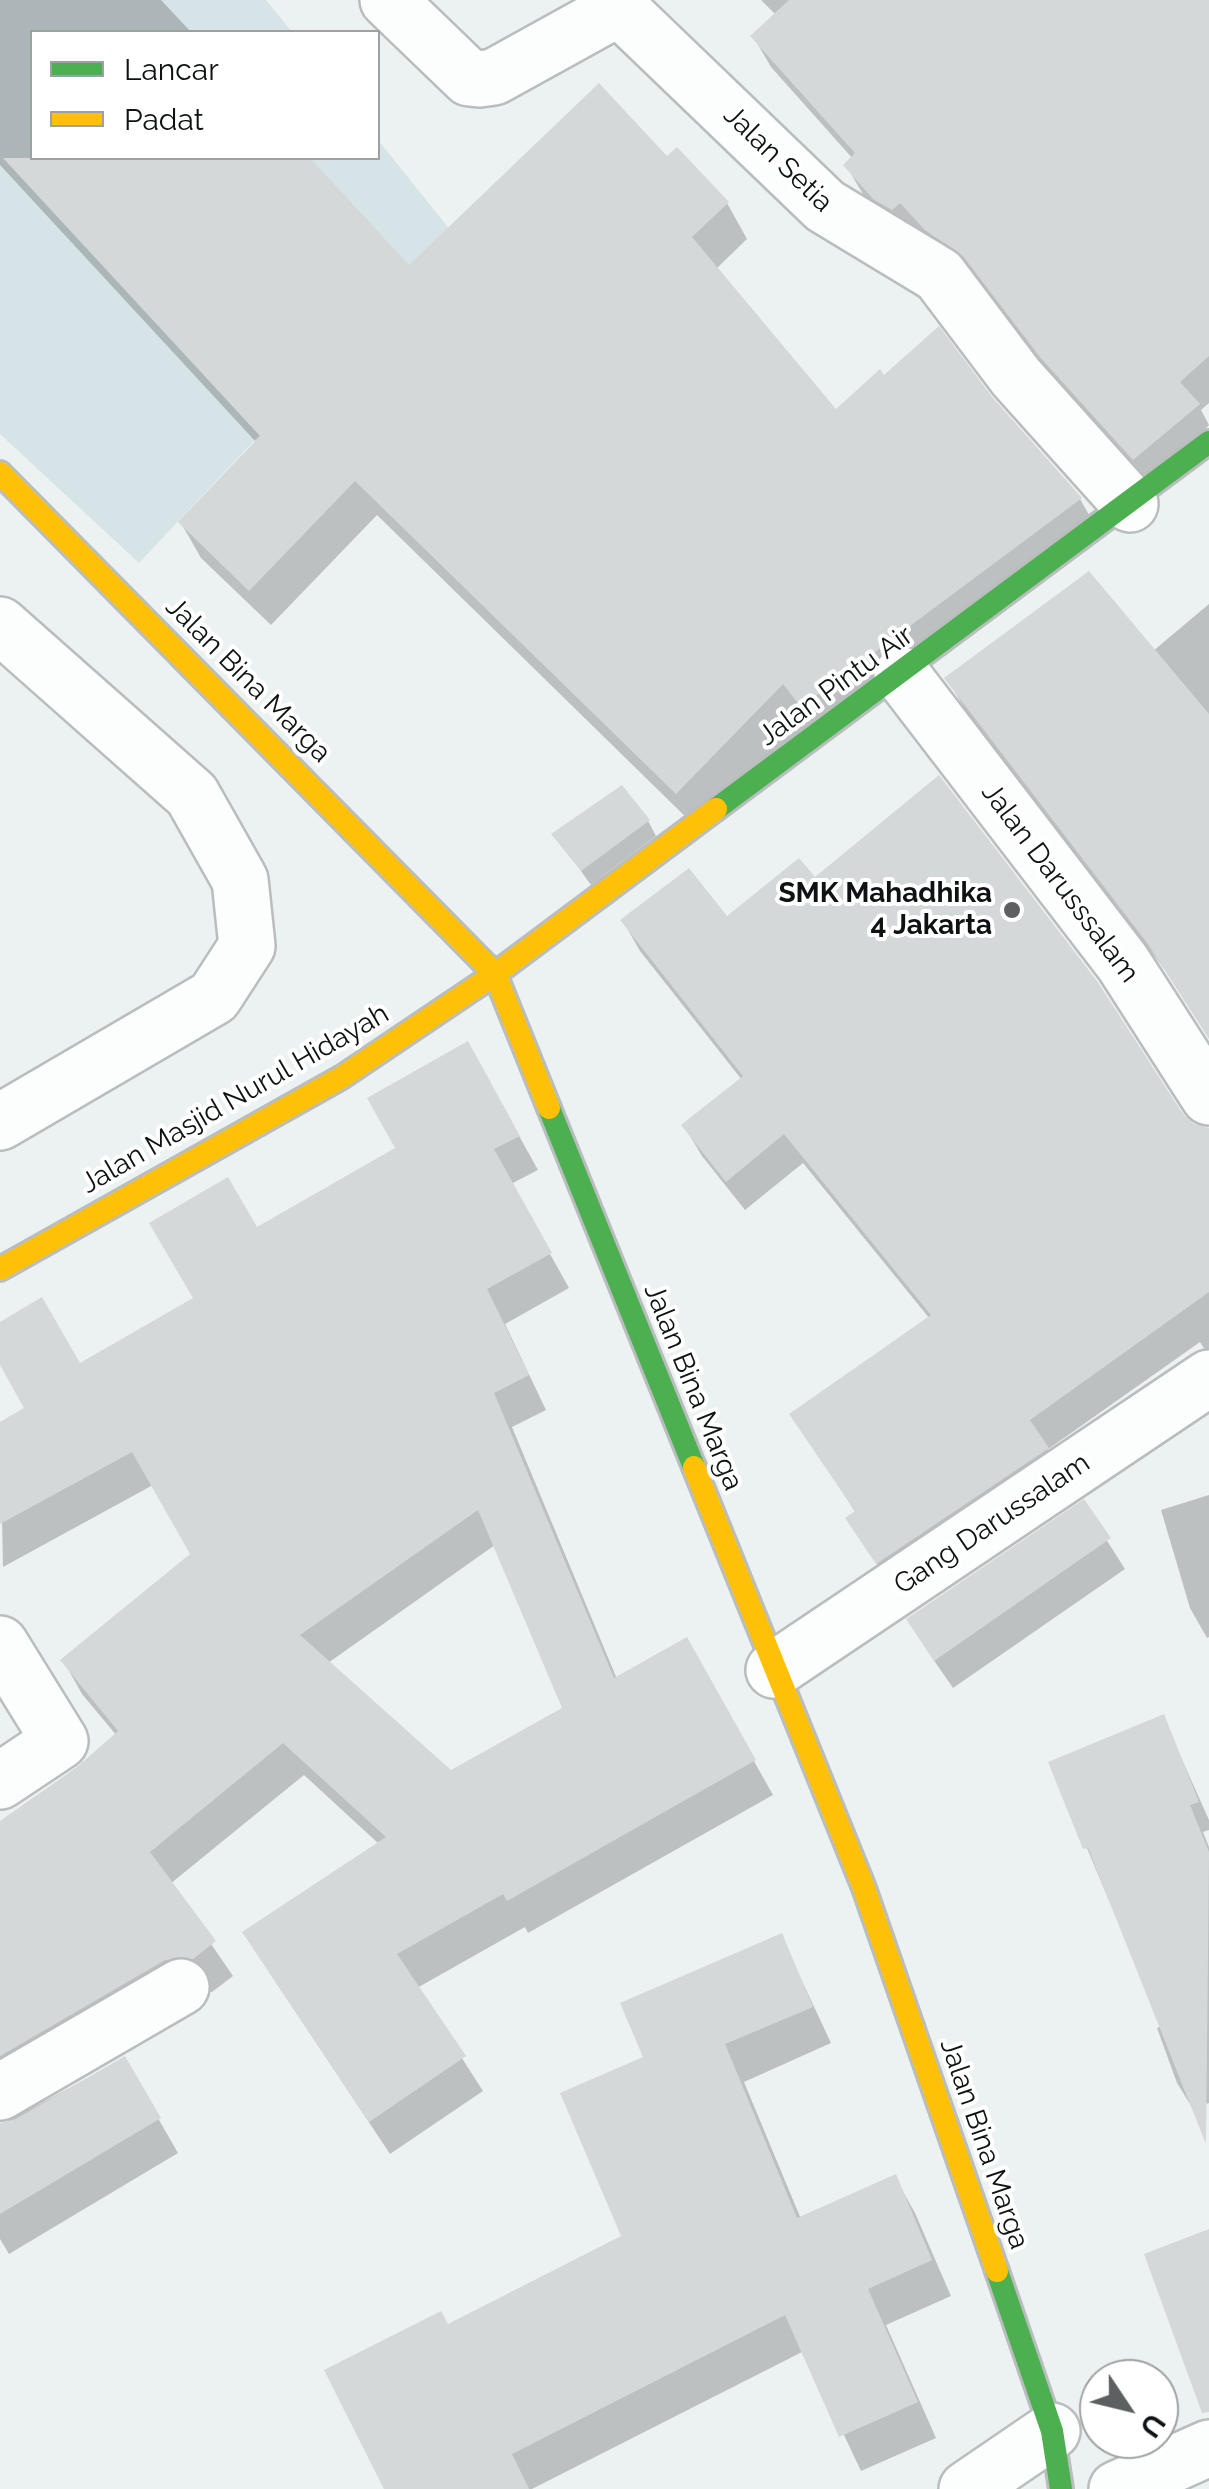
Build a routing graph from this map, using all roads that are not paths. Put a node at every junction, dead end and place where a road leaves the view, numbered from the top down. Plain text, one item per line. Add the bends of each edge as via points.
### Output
1 (388, 0) edge
2 (616, 4) edge
3 (1209, 442) edge
4 (0, 473) edge
5 (1130, 504) junction
6 (0, 626) edge
7 (902, 674) junction
8 (496, 974) junction
9 (1209, 1097) edge
10 (0, 1122) edge
11 (0, 1269) edge
12 (1209, 1378) edge
13 (0, 1644) edge
14 (774, 1670) junction
15 (0, 1780) edge
16 (181, 1987) dead end
17 (0, 2092) edge
18 (1052, 2431) junction
19 (1209, 2448) edge
20 (967, 2489) edge
21 (1061, 2489) edge
22 (1117, 2489) edge

1 - 2 street, Jalan Setia via 469,78 479,79 494,77
2 - 5 street, Jalan Setia via 824,206 939,275 1016,377
3 - 5 street, Jalan Pintu Air
4 - 8 street, Jalan Bina Marga
5 - 7 street, Jalan Pintu Air
6 - 10 street via 192,795 240,880 247,946 214,996
7 - 8 street, Jalan Pintu Air
7 - 9 street, Jalan Darusssalam via 1123,963
8 - 11 street, Jalan Masjid Nurul Hidayah via 342,1077
8 - 14 street, Jalan Bina Marga
12 - 14 street, Gang Darussalam
13 - 15 street via 60,1741
14 - 18 street, Jalan Bina Marga via 864,1888
16 - 17 street
18 - 20 street
18 - 21 street, Jalan Bina Marga
19 - 22 street

